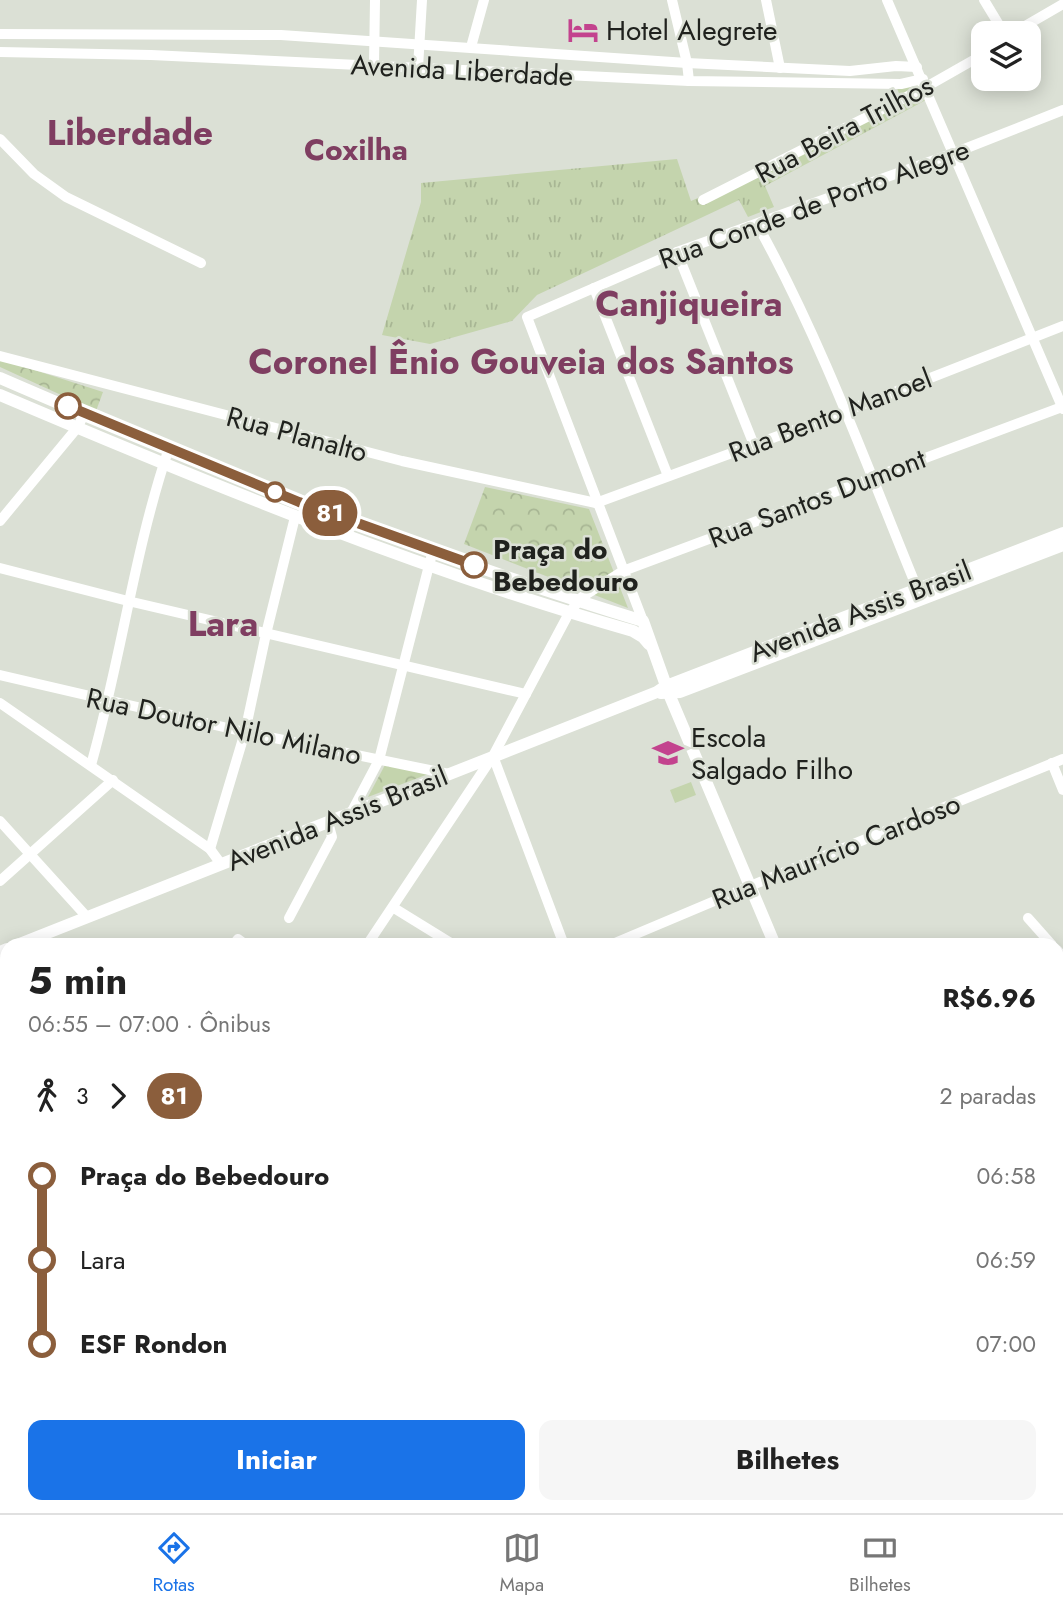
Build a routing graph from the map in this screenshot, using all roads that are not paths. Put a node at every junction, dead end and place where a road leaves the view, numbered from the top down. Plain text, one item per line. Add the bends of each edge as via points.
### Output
1 (375, 0) edge
2 (422, 0) edge
3 (484, 0) edge
4 (672, 0) edge
5 (766, 0) edge
6 (984, 0) edge
7 (890, 1) edge
8 (1063, 4) edge
9 (997, 21) edge
10 (1034, 21) edge
11 (0, 34) edge
12 (375, 41) junction
13 (419, 43) junction
14 (471, 47) junction
15 (0, 52) edge
16 (971, 60) edge
17 (687, 64) junction
18 (374, 66) junction
19 (917, 67) junction
20 (418, 68) junction
21 (780, 68) junction
22 (819, 69) junction
23 (689, 81) junction
24 (924, 83) junction
25 (818, 84) junction
26 (1063, 110) edge
27 (0, 139) edge
28 (954, 153) junction
29 (703, 200) dead end
30 (757, 224) junction
31 (677, 252) junction
32 (201, 263) dead end
33 (594, 288) junction
34 (1063, 326) edge
35 (1033, 337) junction
36 (0, 356) edge
37 (0, 378) edge
38 (0, 395) edge
39 (1062, 408) edge
40 (846, 411) junction
41 (85, 413) junction
42 (77, 428) junction
43 (754, 445) junction
44 (169, 447) junction
45 (164, 462) junction
46 (668, 476) junction
47 (872, 477) junction
48 (596, 503) junction
49 (295, 517) junction
50 (0, 521) edge
51 (1063, 533) edge
52 (1063, 545) edge
53 (433, 550) junction
54 (428, 567) junction
55 (991, 567) junction
56 (0, 568) edge
57 (623, 571) junction
58 (919, 594) junction
59 (128, 601) junction
60 (578, 601) junction
61 (569, 613) junction
62 (643, 621) junction
63 (265, 634) junction
64 (653, 650) junction
65 (404, 666) junction
66 (2, 678) edge
67 (664, 691) junction
68 (526, 694) junction
69 (109, 702) junction
70 (0, 703) edge
71 (245, 732) junction
72 (493, 757) junction
73 (1063, 759) edge
74 (379, 760) junction
75 (1052, 763) junction
76 (91, 765) junction
77 (449, 774) junction
78 (113, 780) junction
79 (1063, 790) edge
80 (351, 813) junction
81 (0, 821) edge
82 (328, 822) junction
83 (210, 849) junction
84 (30, 854) junction
85 (221, 864) junction
86 (0, 881) edge
87 (750, 886) junction
88 (394, 908) junction
89 (88, 917) junction
90 (289, 918) dead end
91 (1028, 918) dead end
92 (35, 938) edge
93 (372, 938) edge
94 (443, 938) edge
95 (561, 938) edge
96 (627, 938) edge
97 (772, 938) edge
98 (1046, 938) edge

1 - 12 street
2 - 13 street
3 - 14 street
4 - 17 street
5 - 21 street
6 - 9 street
7 - 19 street
8 - 10 street
11 - 12 street, Avenida Liberdade via 174,33
12 - 13 street, Avenida Liberdade
12 - 18 street
13 - 14 street, Avenida Liberdade
13 - 20 street
14 - 17 street, Avenida Liberdade
15 - 18 street, Avenida Liberdade
16 - 24 street, Rua Beira Trilhos
17 - 21 street, Avenida Liberdade
17 - 23 street
18 - 20 street, Avenida Liberdade
19 - 22 street, Avenida Liberdade
19 - 24 street
20 - 23 street, Avenida Liberdade
21 - 22 street, Avenida Liberdade
22 - 25 street
23 - 25 street, Avenida Liberdade
24 - 25 street, Avenida Liberdade
24 - 28 street
24 - 29 street, Rua Beira Trilhos
26 - 28 street, Rua Conde de Porto Alegre
27 - 32 street via 57,191
28 - 30 street, Rua Conde de Porto Alegre
28 - 35 street
30 - 31 street, Rua Conde de Porto Alegre
30 - 40 street
31 - 33 street, Rua Conde de Porto Alegre
31 - 43 street
33 - 46 street
33 - 48 street, Rua Conde de Porto Alegre via 527,317
34 - 35 street, Rua Bento Manoel
35 - 39 street
35 - 40 street, Rua Bento Manoel
36 - 48 street, Rua Planalto via 402,461
37 - 41 main road
38 - 42 main road
39 - 47 street, Rua Santos Dumont
40 - 43 street, Rua Bento Manoel
40 - 47 street
41 - 42 street
41 - 44 main road
42 - 45 main road
42 - 50 street
43 - 46 street, Rua Bento Manoel
44 - 45 street
44 - 53 main road via 299,502
45 - 49 main road
45 - 59 street
46 - 48 street, Rua Bento Manoel
47 - 57 street, Rua Santos Dumont
47 - 58 street
48 - 57 street
49 - 54 main road
49 - 63 street
51 - 55 main road, Avenida Assis Brasil
52 - 55 main road, Avenida Assis Brasil
53 - 54 street
53 - 60 main road
54 - 61 main road
54 - 65 street
55 - 58 main road, Avenida Assis Brasil
56 - 59 street
57 - 60 street, Rua Santos Dumont
57 - 62 street
58 - 67 main road, Avenida Assis Brasil
59 - 63 street
59 - 69 street
60 - 61 street, Rua Santos Dumont
60 - 62 main road
61 - 64 main road via 633,631
61 - 68 street, Rua Santos Dumont
62 - 64 main road
63 - 65 street
63 - 71 street
64 - 67 main road
65 - 68 street
65 - 74 street
66 - 69 street, Rua Doutor Nilo Milano
67 - 72 main road, Avenida Assis Brasil
67 - 87 main road
68 - 72 street, Rua Santos Dumont
69 - 71 street, Rua Doutor Nilo Milano
69 - 76 street
70 - 76 street
71 - 74 street, Rua Doutor Nilo Milano
71 - 83 street
72 - 77 main road, Avenida Assis Brasil
72 - 88 street, Rua Santos Dumont
72 - 95 street
73 - 75 street, Rua Maurício Cardoso
74 - 77 street, Rua Doutor Nilo Milano
74 - 80 street
75 - 79 street
75 - 87 street, Rua Maurício Cardoso
76 - 78 street
77 - 80 main road, Avenida Assis Brasil
78 - 83 street
78 - 84 street
80 - 82 main road, Avenida Assis Brasil
81 - 84 street
82 - 85 main road, Avenida Assis Brasil
82 - 90 street via 332,837
83 - 85 street
84 - 86 street
84 - 89 street
85 - 89 main road, Avenida Assis Brasil
87 - 96 street, Rua Maurício Cardoso
87 - 97 main road
88 - 93 street, Rua Santos Dumont
88 - 94 street
89 - 92 main road, Avenida Assis Brasil
91 - 98 street

